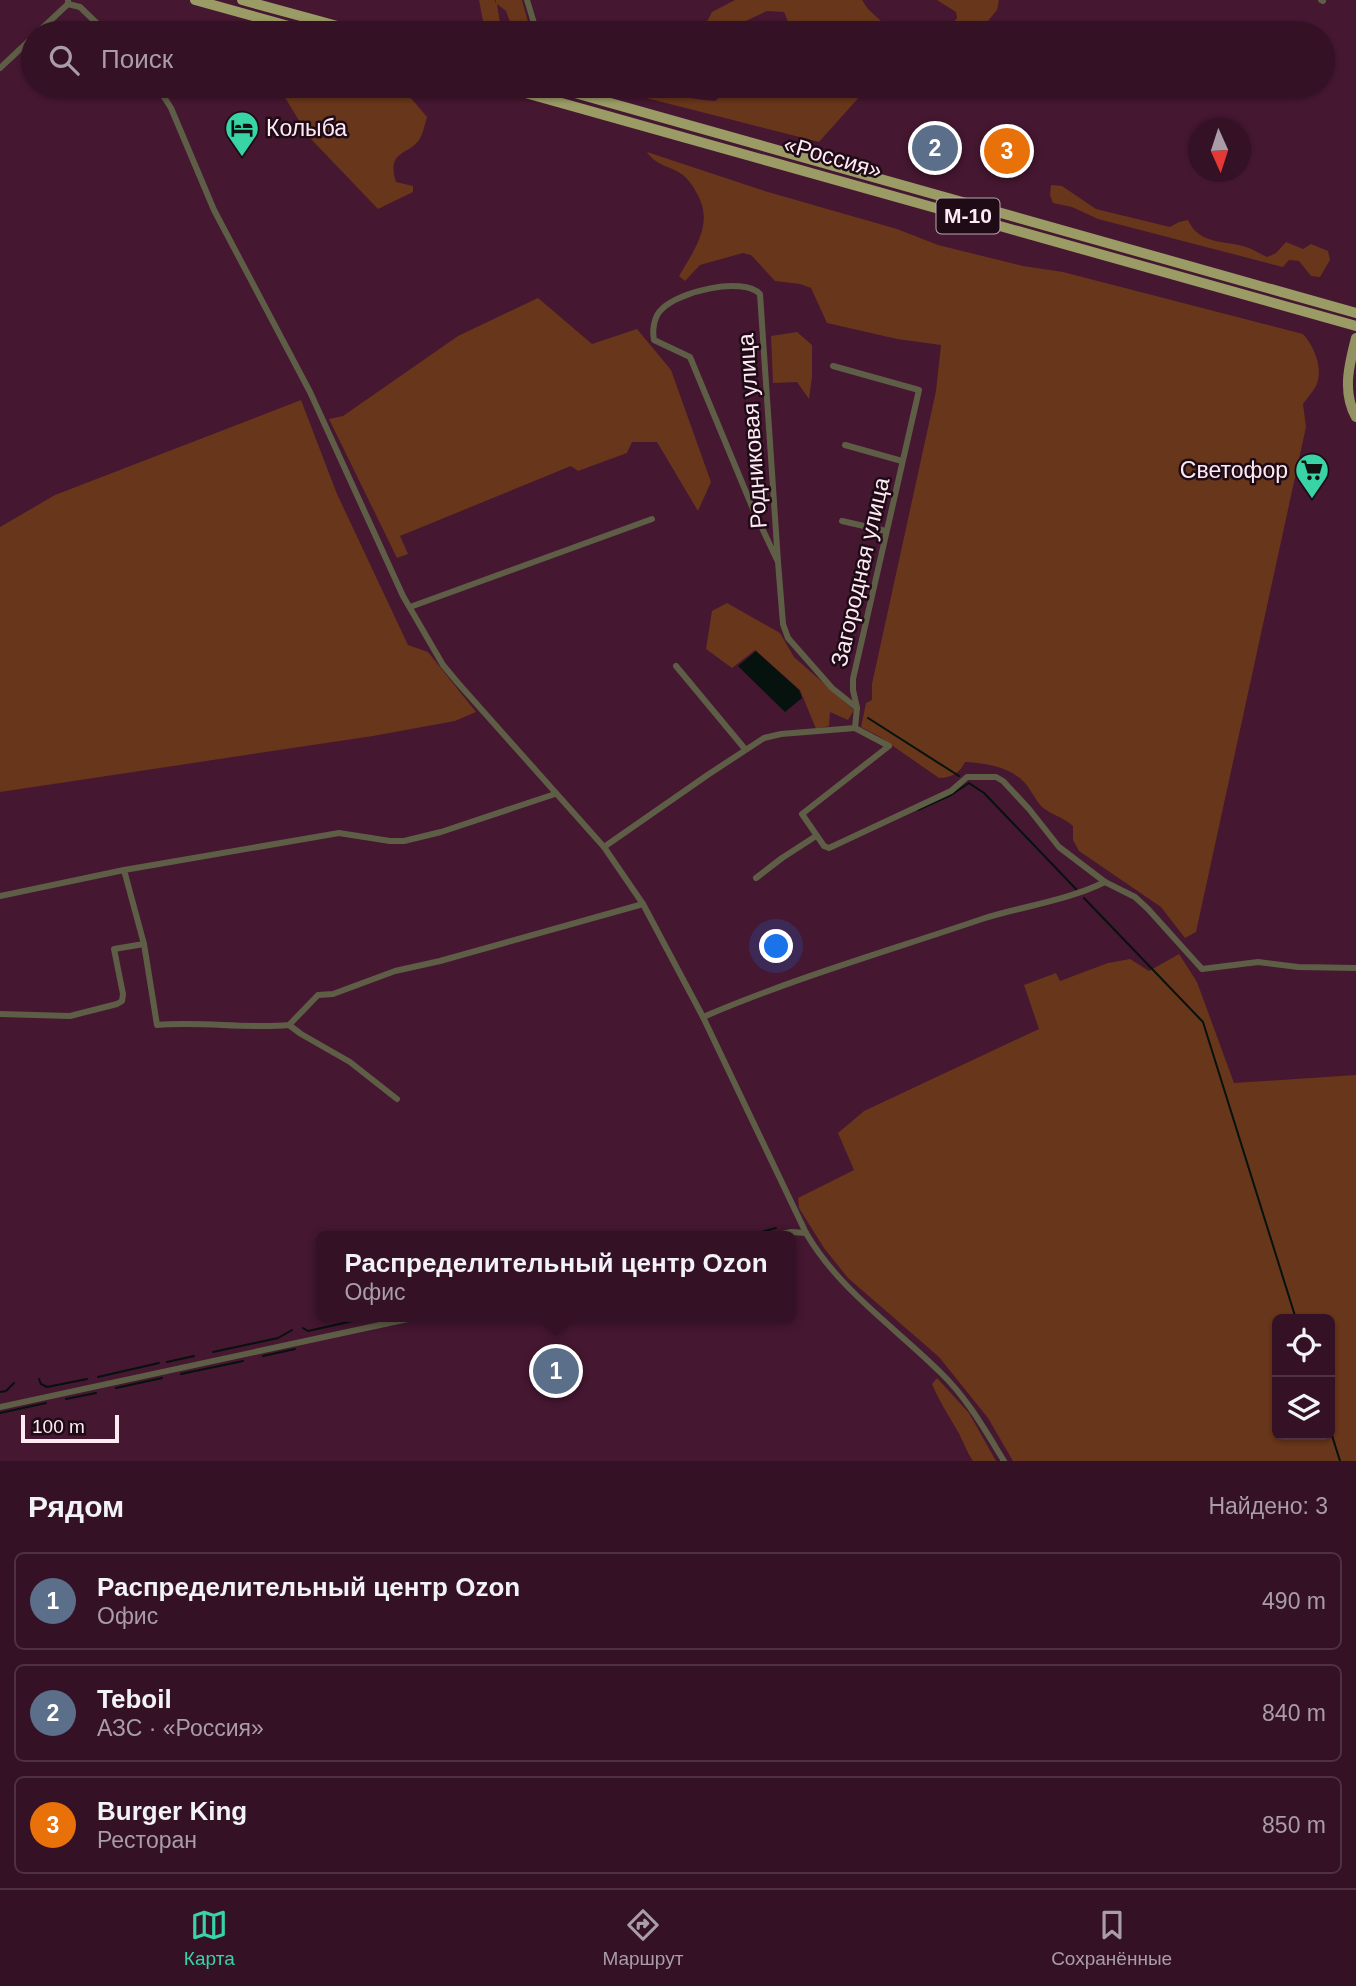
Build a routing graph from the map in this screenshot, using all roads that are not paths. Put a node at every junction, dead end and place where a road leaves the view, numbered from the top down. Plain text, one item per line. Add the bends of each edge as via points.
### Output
1 (195, 0) edge
2 (242, 0) edge
3 (527, 0) edge
4 (68, 2) edge
5 (49, 21) edge
6 (95, 21) edge
7 (271, 21) edge
8 (319, 21) edge
9 (533, 21) edge
10 (21, 48) edge
11 (0, 68) edge
12 (165, 98) edge
13 (544, 98) edge
14 (598, 98) edge
15 (1356, 313) edge
16 (1356, 326) edge
17 (1356, 338) edge
18 (833, 366) dead end
19 (1356, 417) edge
20 (845, 445) dead end
21 (902, 461) junction
22 (652, 519) dead end
23 (842, 521) dead end
24 (886, 531) junction
25 (778, 562) junction
26 (410, 607) junction
27 (676, 666) dead end
28 (857, 708) junction
29 (855, 729) junction
30 (746, 749) junction
31 (555, 793) junction
32 (816, 836) junction
33 (604, 847) junction
34 (124, 870) junction
35 (756, 878) dead end
36 (1105, 882) junction
37 (0, 896) edge
38 (643, 904) junction
39 (144, 944) junction
40 (1356, 968) edge
41 (0, 1014) edge
42 (704, 1017) junction
43 (289, 1024) junction
44 (397, 1100) dead end
45 (796, 1232) edge
46 (806, 1233) junction
47 (394, 1322) edge
48 (0, 1407) edge
49 (1004, 1461) edge

1 - 7 highway
2 - 8 highway
3 - 9 street
4 - 5 street
4 - 6 street
10 - 11 street
12 - 26 street via 214,210 310,392
13 - 16 highway, «Россия» / М-10
14 - 15 highway, «Россия» / М-10
17 - 19 main road via 1348,387
18 - 21 street, Загородная улица via 919,390
20 - 21 street
21 - 24 street, Загородная улица
22 - 26 street
23 - 24 street
24 - 28 street, Загородная улица via 853,679
25 - 25 street, Родниковая улица via 690,357 656,342 653,332 660,310 698,292 746,287 761,298
25 - 28 street, Родниковая улица via 788,638 832,688
26 - 31 street via 443,665
27 - 30 street
28 - 29 street, Загородная улица
29 - 30 street via 781,734
29 - 32 street via 889,746 802,814
30 - 33 street
31 - 33 street
31 - 34 street via 404,841 328,834
32 - 35 street
32 - 36 street via 829,848 951,791 967,777 996,777 1059,847
33 - 38 street
34 - 37 street
34 - 39 street
36 - 40 street via 1135,897 1202,969 1258,962
36 - 42 street via 1057,901 982,919 786,983
38 - 42 street
38 - 43 street via 318,995
39 - 41 street via 114,949 122,1002 71,1017
39 - 43 street via 157,1025
42 - 46 street
43 - 44 street via 350,1062
45 - 46 street
46 - 49 street via 846,1285 957,1390
47 - 48 street

